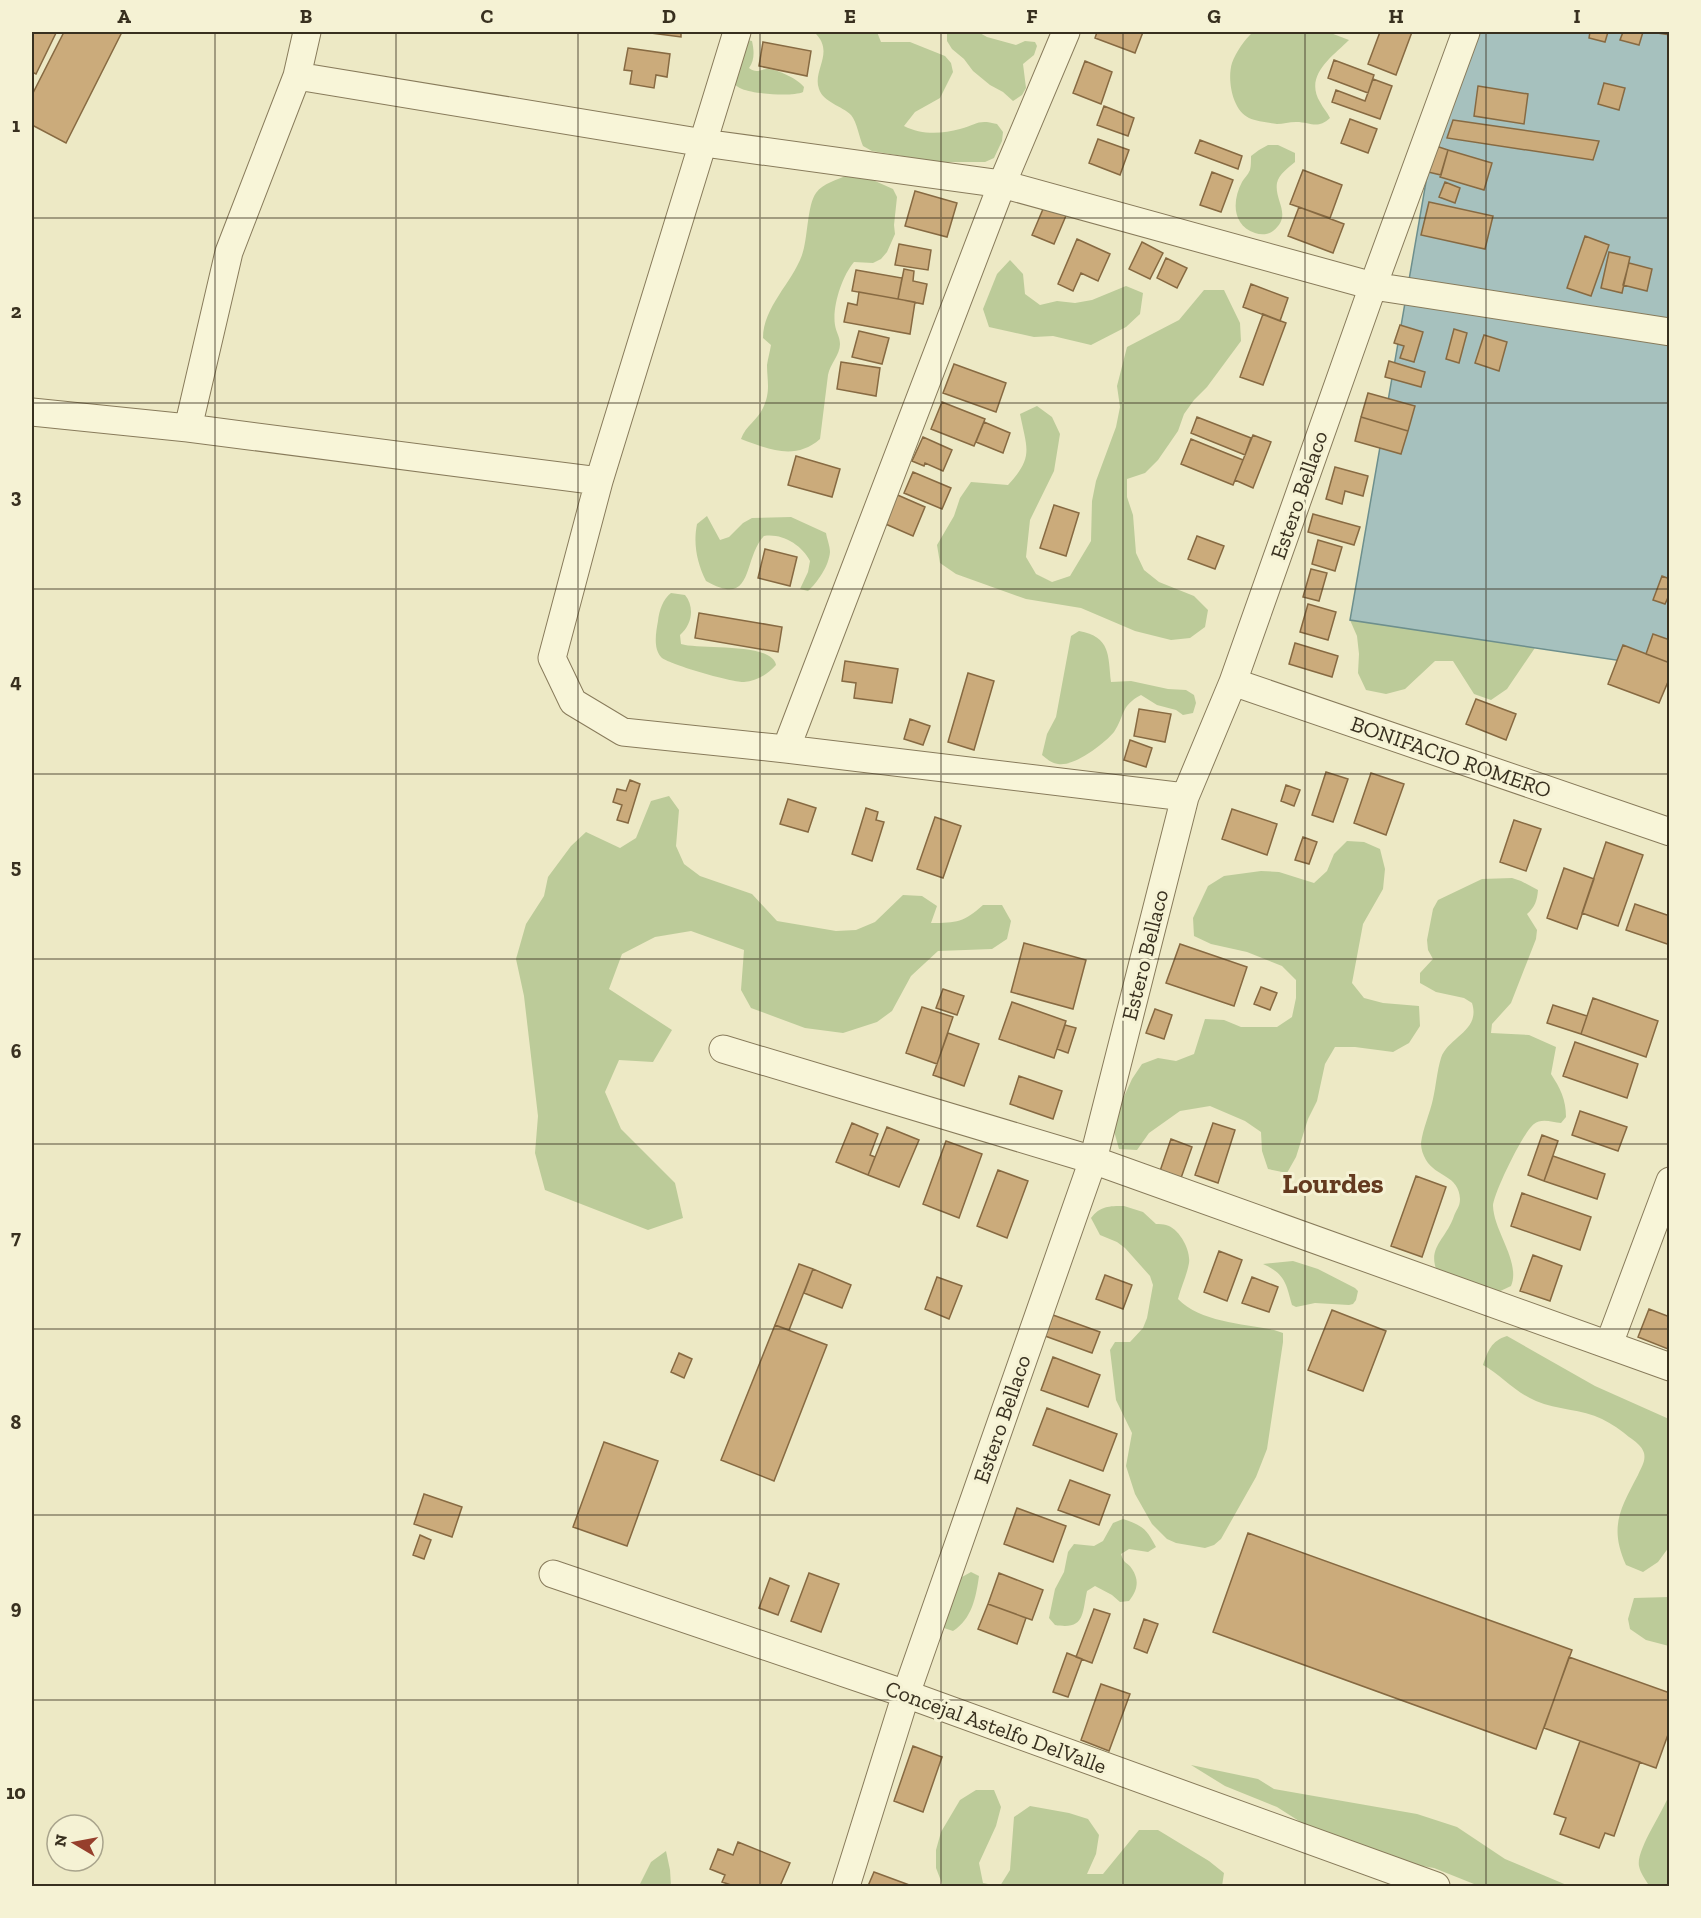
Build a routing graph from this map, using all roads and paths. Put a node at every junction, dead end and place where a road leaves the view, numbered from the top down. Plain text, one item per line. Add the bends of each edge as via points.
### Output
1 (307, 32) edge
2 (738, 32) edge
3 (1066, 32) edge
4 (1466, 32) edge
5 (297, 76) junction
6 (704, 143) junction
7 (1002, 184) junction
8 (1373, 286) junction
9 (1670, 332) edge
10 (32, 412) edge
11 (188, 428) junction
12 (599, 481) junction
13 (1233, 682) junction
14 (786, 749) junction
15 (1185, 797) junction
16 (1670, 832) edge
17 (723, 1049) dead end
18 (1093, 1160) junction
19 (1670, 1181) edge
20 (1609, 1344) junction
21 (1670, 1367) edge
22 (553, 1574) dead end
23 (906, 1694) junction
24 (1396, 1880) edge
25 (846, 1887) edge
26 (1436, 1887) edge

1 - 5 street
2 - 6 street
3 - 7 street
4 - 8 street, Estero Bellaco
5 - 6 street
5 - 11 street via 229,252
6 - 7 street
6 - 12 street
7 - 8 street
7 - 14 street
8 - 9 street
8 - 13 street, Estero Bellaco
10 - 11 street
11 - 12 street
12 - 14 street via 552,658 573,702 623,732
13 - 15 street, Estero Bellaco
13 - 16 street, BONIFACIO ROMERO
14 - 15 street
15 - 18 street, Estero Bellaco
17 - 18 street
18 - 20 street
18 - 23 street, Estero Bellaco
19 - 20 street
20 - 21 street
22 - 23 street, Concejal Astelfo DelValle
23 - 24 street, Concejal Astelfo DelValle
23 - 25 street, Estero Bellaco
24 - 26 street, Concejal Astelfo DelValle

